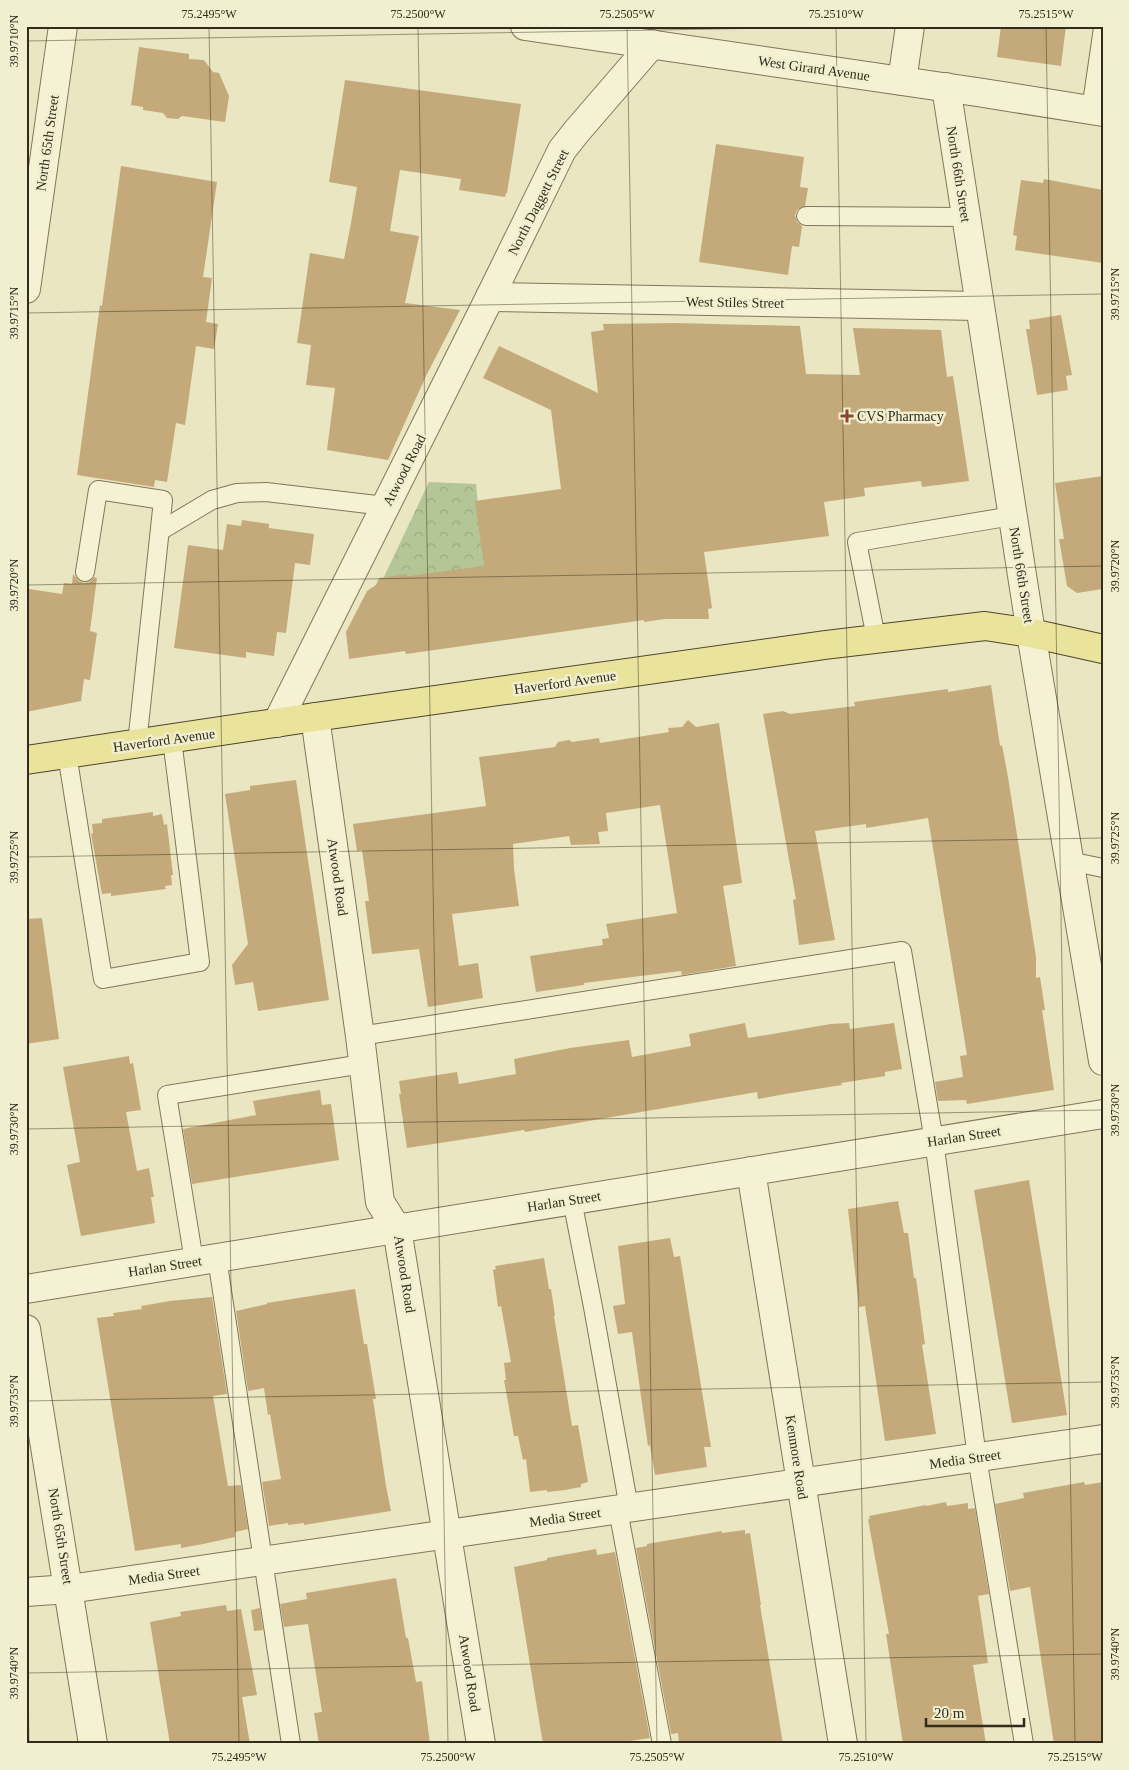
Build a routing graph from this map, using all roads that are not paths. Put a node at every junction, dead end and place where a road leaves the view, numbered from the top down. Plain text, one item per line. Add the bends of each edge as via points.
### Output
1 (63, 26) edge
2 (525, 26) edge
3 (910, 26) edge
4 (1103, 28) edge
5 (652, 44) junction
6 (902, 81) junction
7 (946, 87) junction
8 (1097, 111) edge
9 (806, 216) dead end
10 (965, 217) junction
11 (26, 289) edge
12 (490, 298) junction
13 (979, 306) junction
14 (385, 506) junction
15 (1012, 516) junction
16 (160, 531) junction
17 (85, 572) dead end
18 (1031, 633) junction
19 (876, 638) junction
20 (1103, 649) edge
21 (315, 717) junction
22 (277, 723) junction
23 (172, 739) junction
24 (138, 744) junction
25 (67, 754) junction
26 (26, 760) edge
27 (1069, 861) junction
28 (1103, 868) edge
29 (360, 1036) junction
30 (1103, 1061) edge
31 (363, 1064) junction
32 (1103, 1114) edge
33 (934, 1141) junction
34 (751, 1171) junction
35 (572, 1200) junction
36 (397, 1228) junction
37 (206, 1260) junction
38 (26, 1289) edge
39 (26, 1329) edge
40 (1103, 1439) edge
41 (977, 1457) junction
42 (801, 1483) junction
43 (623, 1509) junction
44 (447, 1534) junction
45 (262, 1562) junction
46 (69, 1589) junction
47 (26, 1592) edge
48 (93, 1744) edge
49 (291, 1744) edge
50 (481, 1744) edge
51 (662, 1744) edge
52 (843, 1744) edge
53 (1024, 1744) edge

1 - 11 street, North 65th Street
2 - 5 street, West Girard Avenue
3 - 6 street
4 - 8 lane
5 - 6 street, West Girard Avenue
5 - 12 street, North Daggett Street via 562,150
6 - 7 street, West Girard Avenue
7 - 8 street, West Girard Avenue
7 - 10 street, North 66th Street
9 - 10 lane
10 - 13 street, North 66th Street
12 - 13 street, West Stiles Street
12 - 14 street, Atwood Road
13 - 15 street, North 66th Street
14 - 16 lane via 266,492 237,493 212,500
14 - 22 street, Atwood Road
15 - 18 street, North 66th Street
15 - 19 lane via 857,542
16 - 17 lane via 163,500 98,490
16 - 24 lane
18 - 19 main road, Haverford Avenue via 985,626
18 - 20 main road, Haverford Avenue
18 - 27 street, North 66th Street
19 - 21 main road, Haverford Avenue
21 - 22 main road, Haverford Avenue
21 - 29 street, Atwood Road
22 - 23 main road, Haverford Avenue
23 - 24 main road, Haverford Avenue
23 - 25 lane via 200,962 103,979
24 - 25 main road, Haverford Avenue
25 - 26 main road, Haverford Avenue
27 - 28 lane
27 - 30 street, North 66th Street
29 - 31 street, Atwood Road
29 - 33 lane via 902,951
31 - 36 street, Atwood Road via 380,1202
31 - 37 lane via 168,1095
32 - 33 street, Harlan Street
33 - 34 street, Harlan Street
33 - 41 lane
34 - 35 street, Harlan Street
34 - 42 street, Kenmore Road
35 - 36 street, Harlan Street
35 - 43 lane via 593,1307
36 - 37 street, Harlan Street
36 - 44 street, Atwood Road
37 - 38 street, Harlan Street
37 - 45 lane
39 - 46 street, North 65th Street
40 - 41 street, Media Street
41 - 42 street, Media Street
41 - 53 lane
42 - 43 street, Media Street
42 - 52 street, Kenmore Road
43 - 44 street, Media Street
43 - 51 lane
44 - 45 street, Media Street
44 - 50 street, Atwood Road
45 - 46 street, Media Street
45 - 49 lane
46 - 47 street, Media Street
46 - 48 street, North 65th Street

